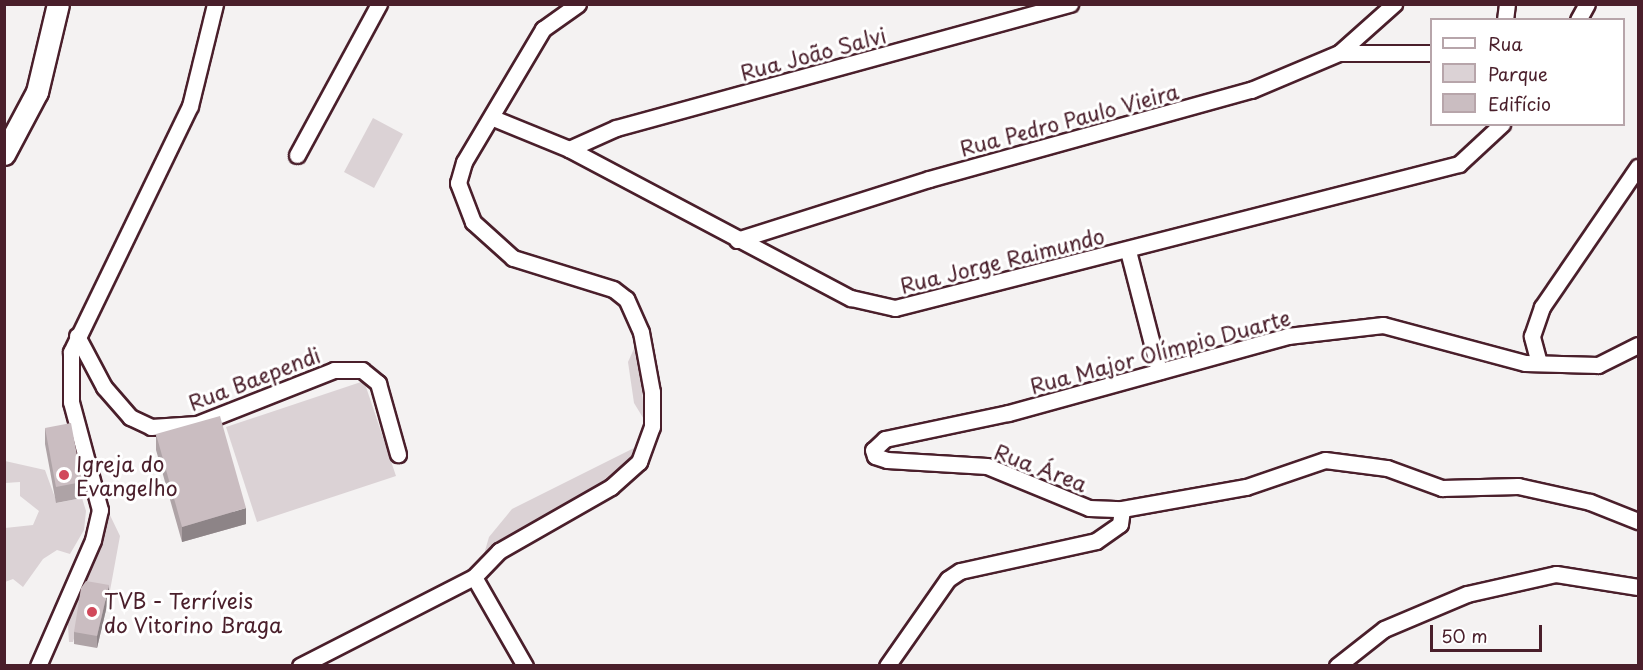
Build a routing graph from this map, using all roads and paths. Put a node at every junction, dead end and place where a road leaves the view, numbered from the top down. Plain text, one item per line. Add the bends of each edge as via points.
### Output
1 (57, 4) edge
2 (215, 4) edge
3 (379, 4) edge
4 (578, 4) edge
5 (1070, 4) edge
6 (1394, 4) edge
7 (1587, 4) edge
8 (1579, 18) edge
9 (1339, 53) junction
10 (1430, 54) edge
11 (493, 118) junction
12 (1500, 126) edge
13 (569, 149) junction
14 (4, 154) edge
15 (297, 155) dead end
16 (1638, 167) edge
17 (737, 240) junction
18 (1128, 251) junction
19 (76, 336) junction
20 (1638, 345) edge
21 (1539, 363) junction
22 (1159, 371) junction
23 (398, 454) dead end
24 (875, 456) joint
25 (1122, 509) junction
26 (1638, 521) edge
27 (474, 577) junction
28 (1638, 587) edge
29 (38, 666) edge
30 (300, 666) edge
31 (525, 666) edge
32 (887, 666) edge
33 (1337, 666) edge

1 - 14 main road via 37,92
2 - 19 street via 190,106
3 - 15 street
4 - 11 street via 543,29
5 - 13 street, Rua João Salvi via 616,128
6 - 9 street, Rua Pedro Paulo Vieira
7 - 8 street
9 - 10 street
9 - 17 street, Rua Pedro Paulo Vieira via 1251,90 929,179
11 - 13 street, Rua Jorge Raimundo
11 - 27 street via 465,162 458,183 473,222 513,258 626,299 648,362 652,427 628,475 500,551
12 - 18 street, Rua Jorge Raimundo via 1459,164
13 - 17 street, Rua Jorge Raimundo
16 - 21 street via 1542,306 1532,336
17 - 18 street, Rua Jorge Raimundo via 851,298 895,308
18 - 22 street
19 - 23 street, Rua Baependi via 104,387 130,417 151,427 197,424 334,370 362,370 378,383
19 - 29 street via 68,376 71,402 100,510 93,540
20 - 21 street, Rua Major Olímpio Duarte via 1598,365
21 - 22 street, Rua Major Olímpio Duarte via 1383,325 1287,336
22 - 24 street, Rua Major Olímpio Duarte via 885,439 875,443
24 - 25 street, Rua Área via 987,466 1089,508
25 - 26 street, Rua Área via 1269,482 1325,460 1387,468 1442,488 1518,486 1590,502
25 - 32 street via 1120,524 1096,541 960,572 948,579
27 - 30 street
27 - 31 street
28 - 33 street via 1556,574 1467,594 1384,628

